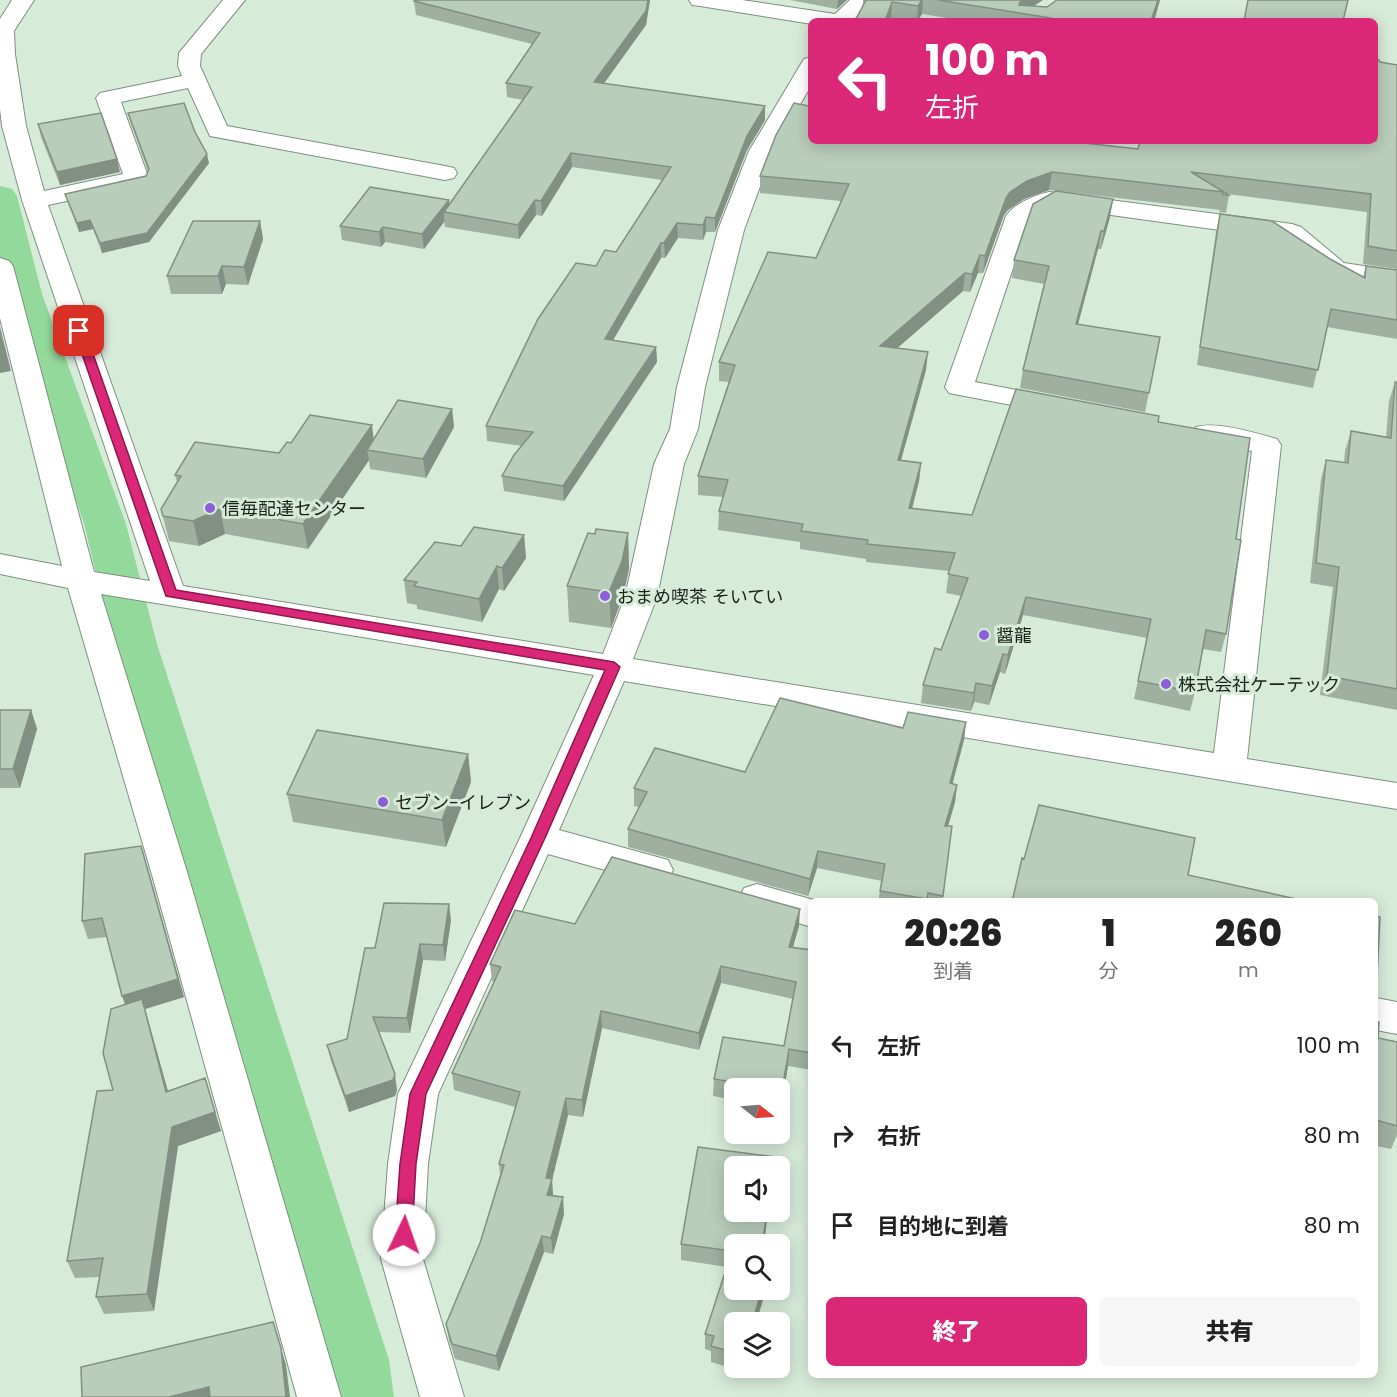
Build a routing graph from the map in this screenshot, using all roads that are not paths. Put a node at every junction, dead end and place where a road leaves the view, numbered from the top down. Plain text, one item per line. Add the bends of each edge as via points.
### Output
1 (23, 0) edge
2 (234, 0) edge
3 (700, 0) edge
4 (862, 0) edge
5 (818, 18) edge
6 (841, 18) edge
7 (808, 71) edge
8 (195, 80) junction
9 (7, 127) edge
10 (445, 173) dead end
11 (34, 200) junction
12 (0, 266) edge
13 (1397, 279) edge
14 (1084, 411) edge
15 (1176, 428) edge
16 (0, 564) edge
17 (87, 580) junction
18 (159, 592) junction
19 (614, 667) junction
20 (1229, 768) junction
21 (1397, 796) edge
22 (538, 838) junction
23 (686, 879) edge
24 (732, 891) edge
25 (808, 912) edge
26 (1378, 1014) edge
27 (1397, 1018) edge
28 (319, 1397) edge
29 (442, 1397) edge

1 - 9 street via 3,31
2 - 8 street via 190,53 189,66
3 - 5 street
4 - 6 street
7 - 19 street via 761,151 731,230 684,429 669,464 641,597
8 - 10 street via 218,131
8 - 11 street via 108,98 137,179
9 - 11 street
11 - 18 street
12 - 17 street
13 - 14 street via 1336,270 1292,232 1049,199 1018,216 959,387
15 - 20 street via 1267,445
16 - 17 street
17 - 18 street
17 - 28 street
18 - 19 street
19 - 20 street
19 - 22 street
20 - 21 street
22 - 23 street
22 - 29 street via 418,1094 408,1164 402,1259
24 - 25 street
26 - 27 street

